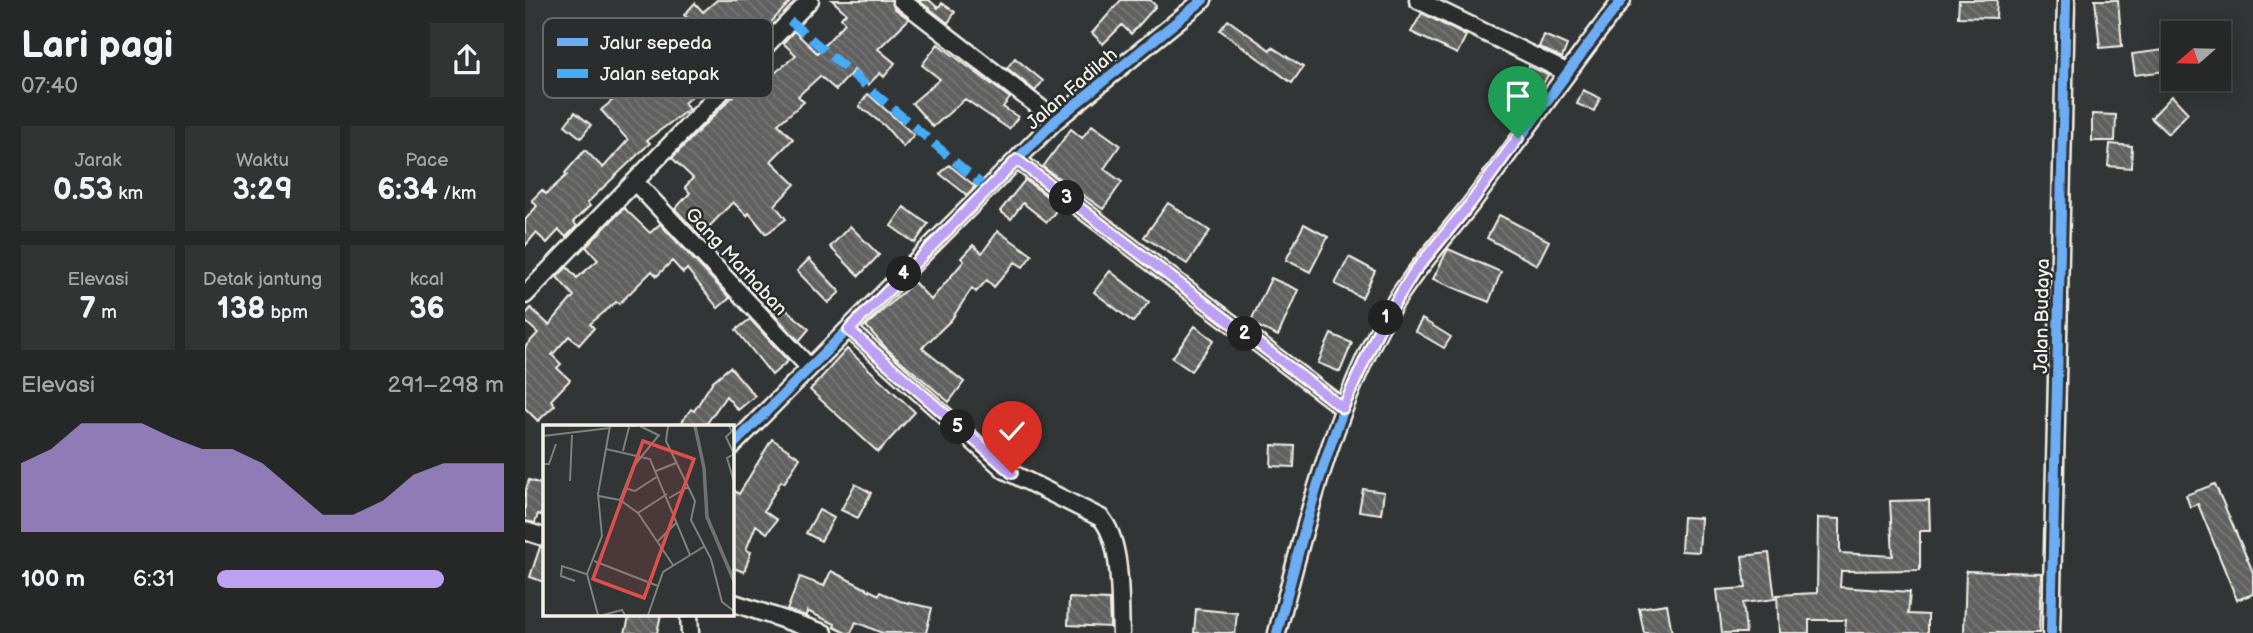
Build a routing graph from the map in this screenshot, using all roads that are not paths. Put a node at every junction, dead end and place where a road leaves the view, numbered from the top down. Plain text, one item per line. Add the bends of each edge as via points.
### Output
1 (810, 0) edge
2 (901, 0) edge
3 (1203, 0) edge
4 (1418, 0) edge
5 (1622, 0) edge
6 (2066, 0) edge
7 (773, 38) edge
8 (1566, 72) junction
9 (716, 98) edge
10 (1056, 120) junction
11 (1017, 160) junction
12 (635, 182) junction
13 (525, 295) edge
14 (849, 330) junction
15 (809, 367) junction
16 (1343, 408) junction
17 (733, 445) edge
18 (525, 531) edge
19 (543, 537) edge
20 (733, 604) edge
21 (824, 633) edge
22 (1121, 633) edge
23 (1277, 633) edge
24 (2051, 633) edge

1 - 7 street
2 - 10 street
3 - 10 street, Jalan Fadilah
4 - 8 street
5 - 8 street
6 - 24 street, Jalan Budaya
8 - 16 street via 1414,272 1380,327
9 - 12 street
10 - 11 street, Jalan Fadilah
11 - 14 street, Jalan Fadilah
11 - 16 street
12 - 13 street
12 - 15 street, Gang Marhaban
14 - 15 street, Jalan Fadilah
14 - 22 street via 1005,470 1101,518 1110,528
15 - 17 street, Jalan Fadilah
16 - 23 street via 1308,510
18 - 19 street
20 - 21 street

